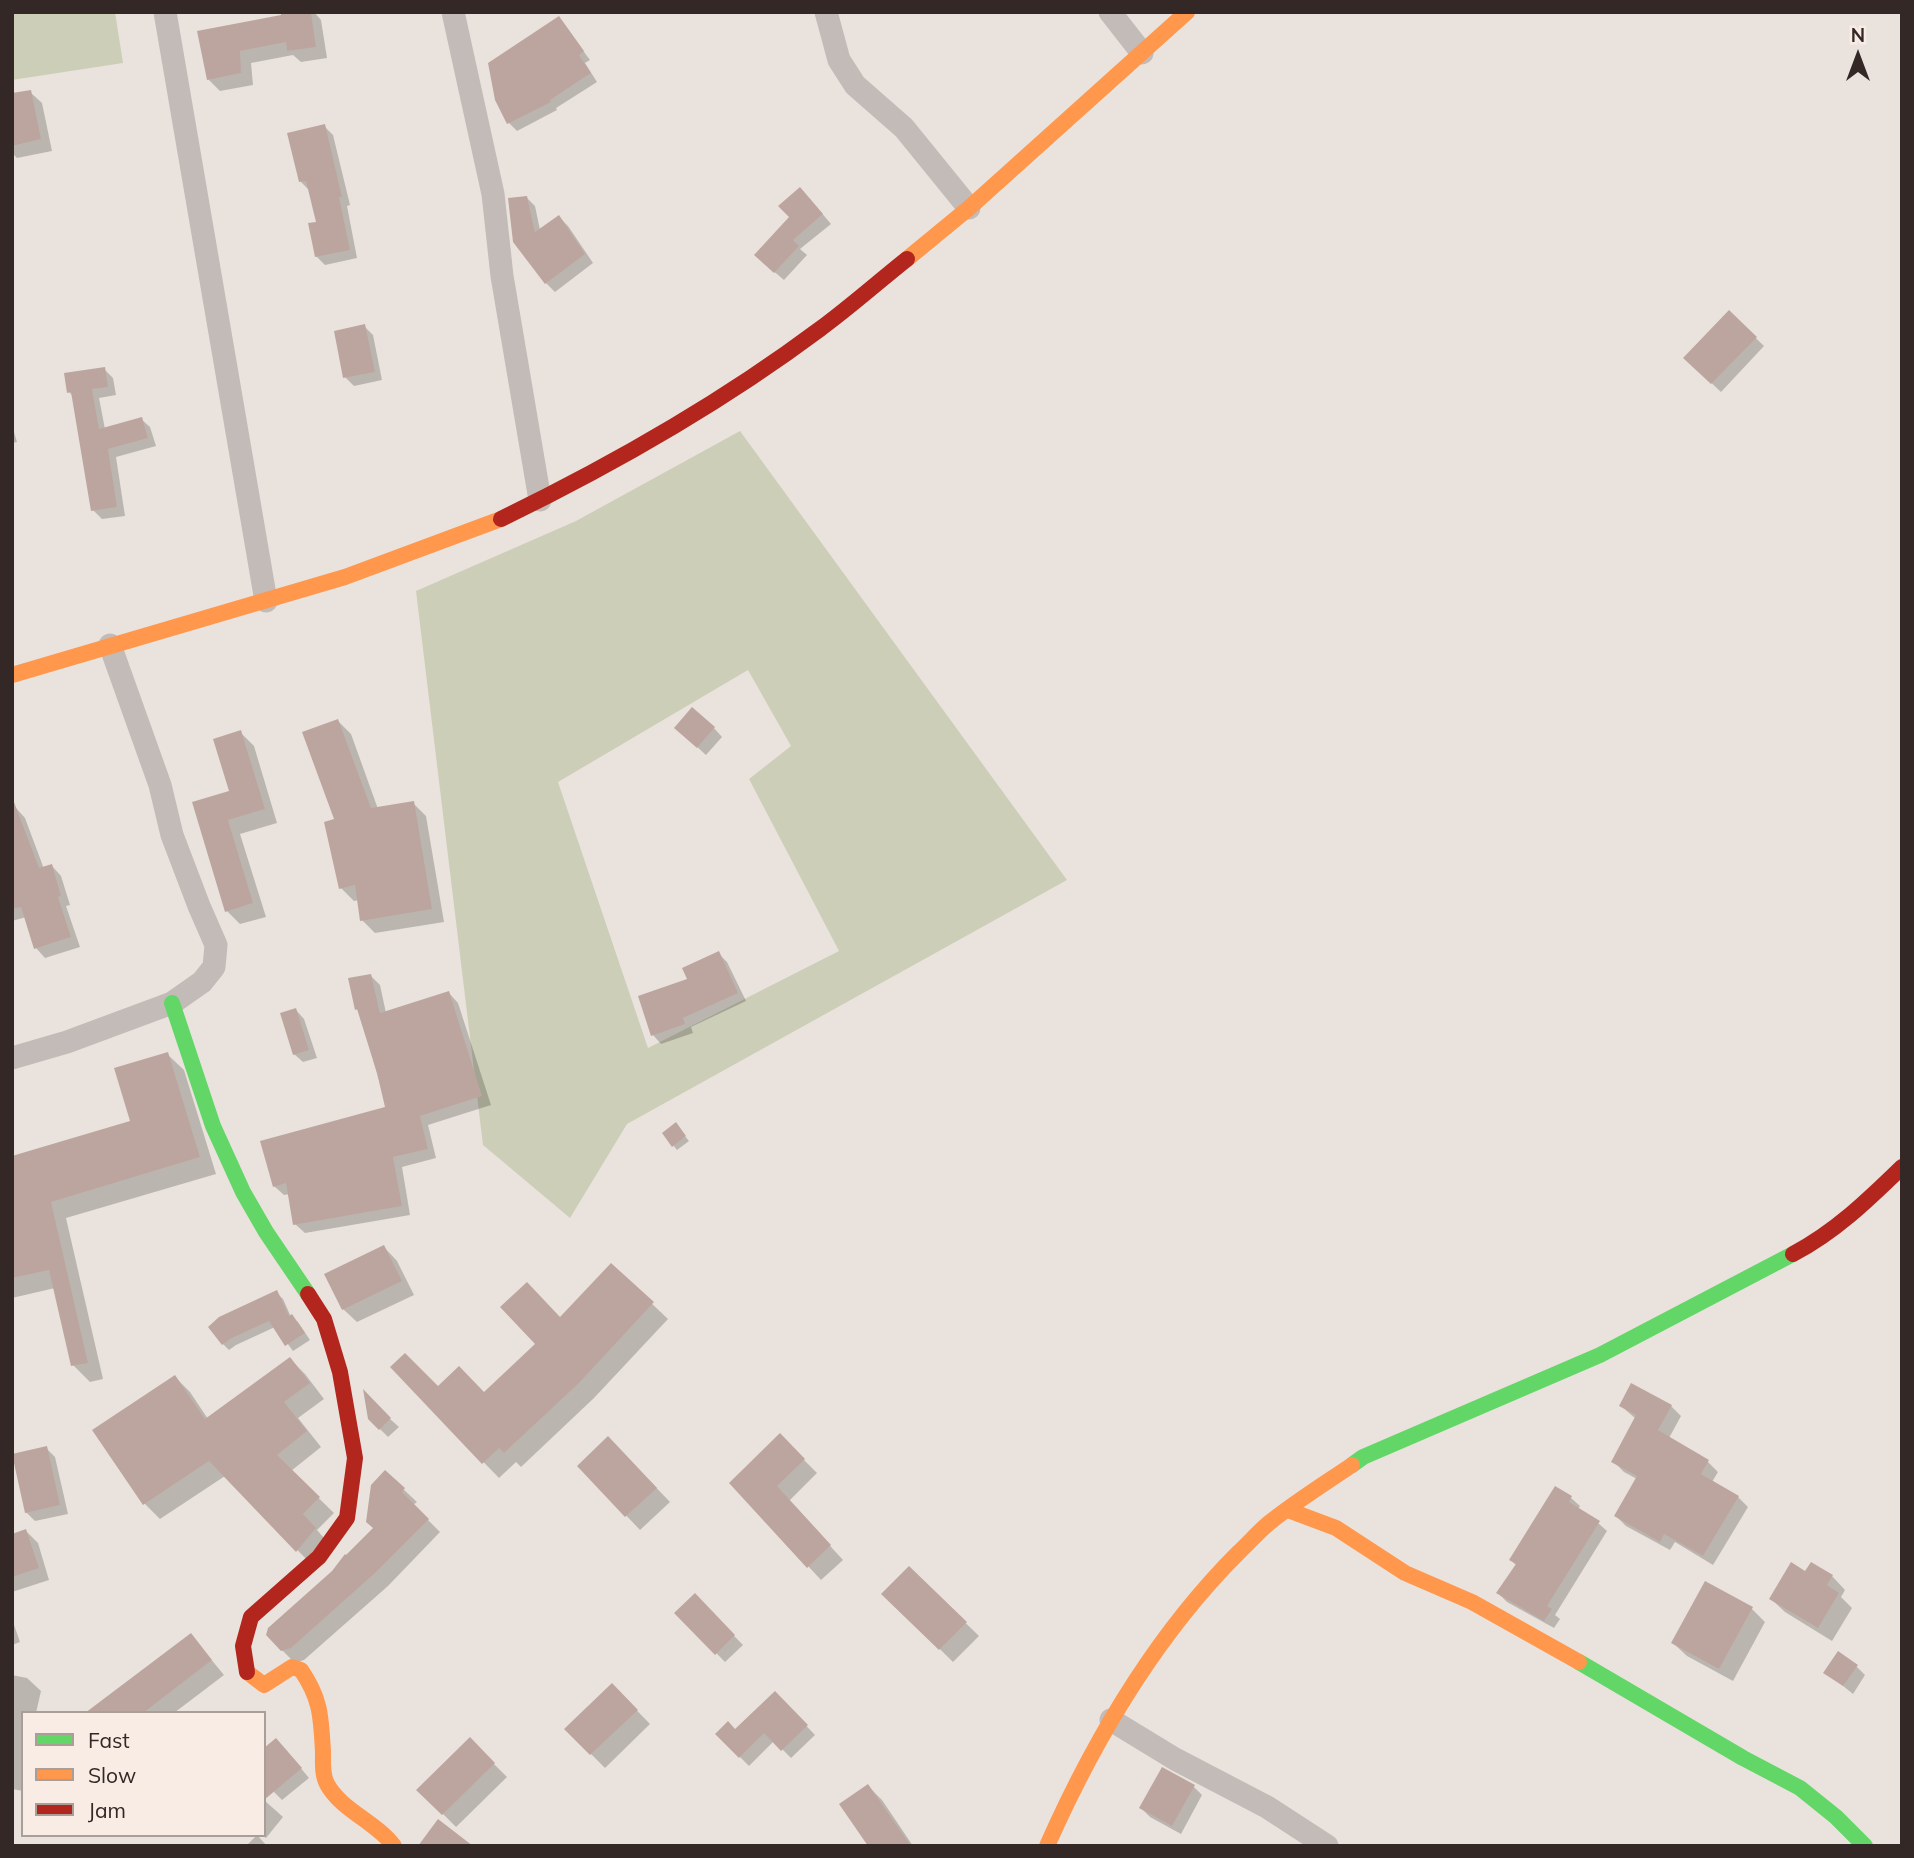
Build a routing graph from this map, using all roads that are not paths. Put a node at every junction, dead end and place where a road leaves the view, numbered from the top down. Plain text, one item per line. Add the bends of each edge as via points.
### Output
1 (164, 12) edge
2 (453, 12) edge
3 (826, 12) edge
4 (1110, 12) edge
5 (1187, 12) edge
6 (1142, 52) junction
7 (968, 208) junction
8 (540, 499) junction
9 (266, 601) junction
10 (110, 645) junction
11 (12, 675) edge
12 (172, 1003) junction
13 (12, 1058) edge
14 (1902, 1167) edge
15 (1288, 1510) junction
16 (1111, 1720) junction
17 (394, 1846) edge
18 (1046, 1846) edge
19 (1326, 1846) edge
20 (1865, 1846) edge

1 - 9 street
2 - 8 street via 493,194 502,276
3 - 7 street via 839,60 855,85 904,128
4 - 6 street
5 - 6 street
6 - 7 street
7 - 8 street via 821,329 717,400
8 - 9 street via 486,525 345,578
9 - 10 street
10 - 11 street
10 - 12 street via 160,785 172,835 216,945 214,967 202,982
12 - 13 street
12 - 17 street via 213,1126 239,1183 324,1319 340,1371 355,1458 347,1518 318,1557 251,1617 243,1646 247,1672 264,1685 292,1667 302,1670 320,1709 326,1783 345,1806
14 - 15 street via 1815,1244 1600,1355 1363,1457
15 - 16 street via 1210,1581
15 - 20 street via 1336,1528 1405,1573 1472,1602 1800,1788
16 - 18 street
16 - 19 street via 1267,1807

